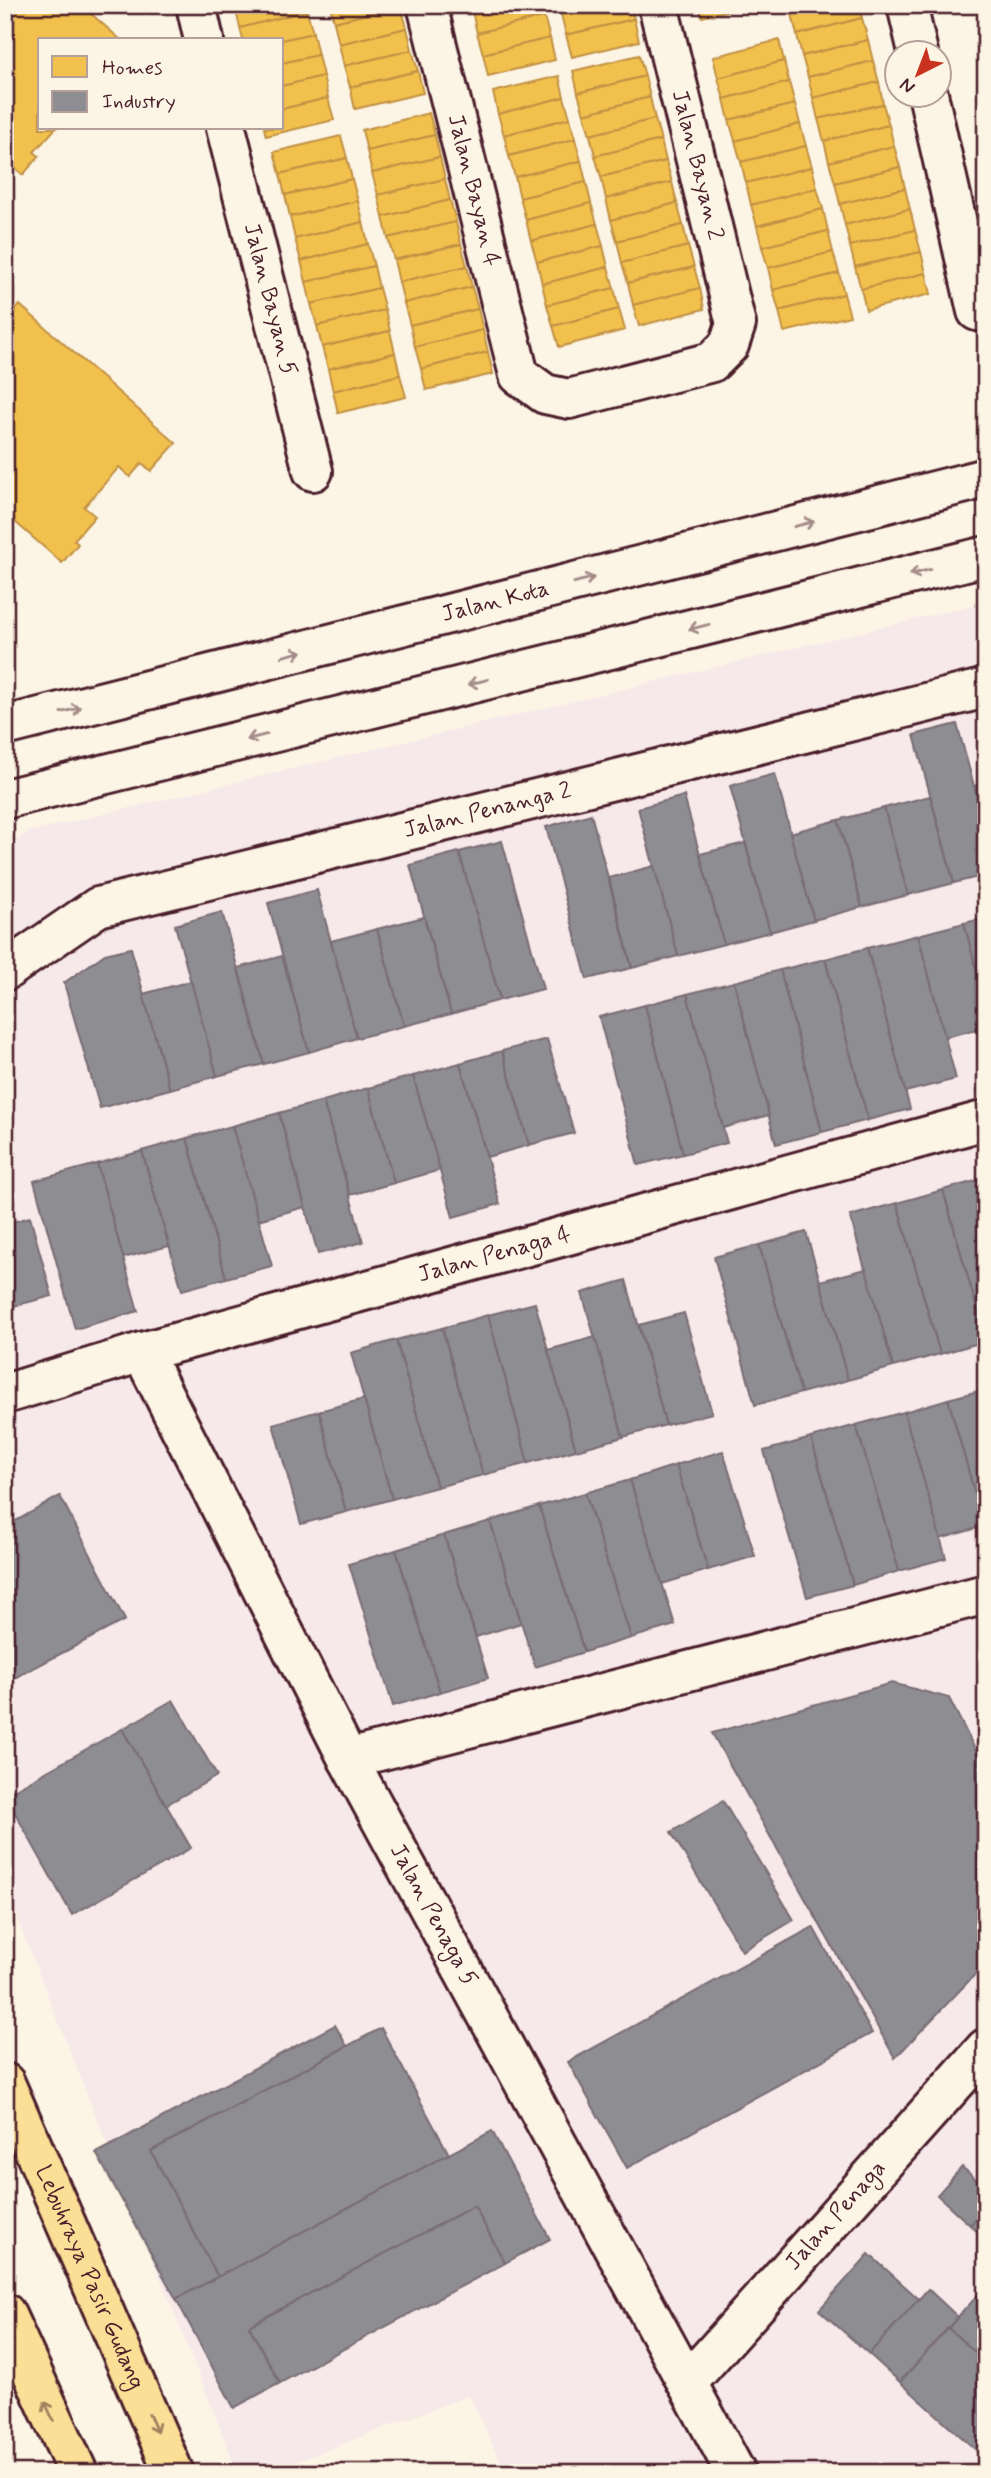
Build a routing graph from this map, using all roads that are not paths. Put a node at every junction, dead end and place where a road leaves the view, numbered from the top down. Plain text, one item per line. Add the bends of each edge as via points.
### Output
1 (195, 5) edge
2 (427, 5) edge
3 (658, 5) edge
4 (907, 5) edge
5 (203, 38) edge
6 (915, 38) edge
7 (931, 108) edge
8 (227, 130) edge
9 (977, 312) dead end
10 (736, 324) joint
11 (986, 452) edge
12 (313, 471) dead end
13 (986, 478) edge
14 (937, 491) junction
15 (986, 556) edge
16 (986, 688) edge
17 (5, 726) edge
18 (5, 799) edge
19 (5, 971) edge
20 (986, 1120) edge
21 (142, 1352) junction
22 (5, 1394) edge
23 (986, 1594) edge
24 (348, 1759) junction
25 (986, 2048) edge
26 (6, 2084) edge
27 (7, 2319) edge
28 (687, 2383) junction
29 (78, 2473) edge
30 (174, 2473) edge
31 (736, 2473) edge

1 - 5 street
2 - 10 street, Jalan Bayan 4 via 519,375 545,394 569,399 712,362 729,345
3 - 10 street, Jalan Bayan 2
4 - 6 street
7 - 9 street
8 - 12 street, Jalan Bayan 5
11 - 14 street
13 - 14 street, Jalan Kota
17 -> 14 street, Jalan Kota
15 -> 18 street
16 - 19 street, Jalan Penanga 2 via 98,907
20 - 21 street, Jalan Penaga 4
21 - 22 street, Jalan Penaga 4
21 - 24 street, Jalan Penaga 5
23 - 24 street
24 - 28 street, Jalan Penaga 5
25 - 28 street, Jalan Penaga
26 -> 30 highway, Lebuhraya Pasir Gudang
29 -> 27 highway
28 - 31 street, Jalan Penaga 5

